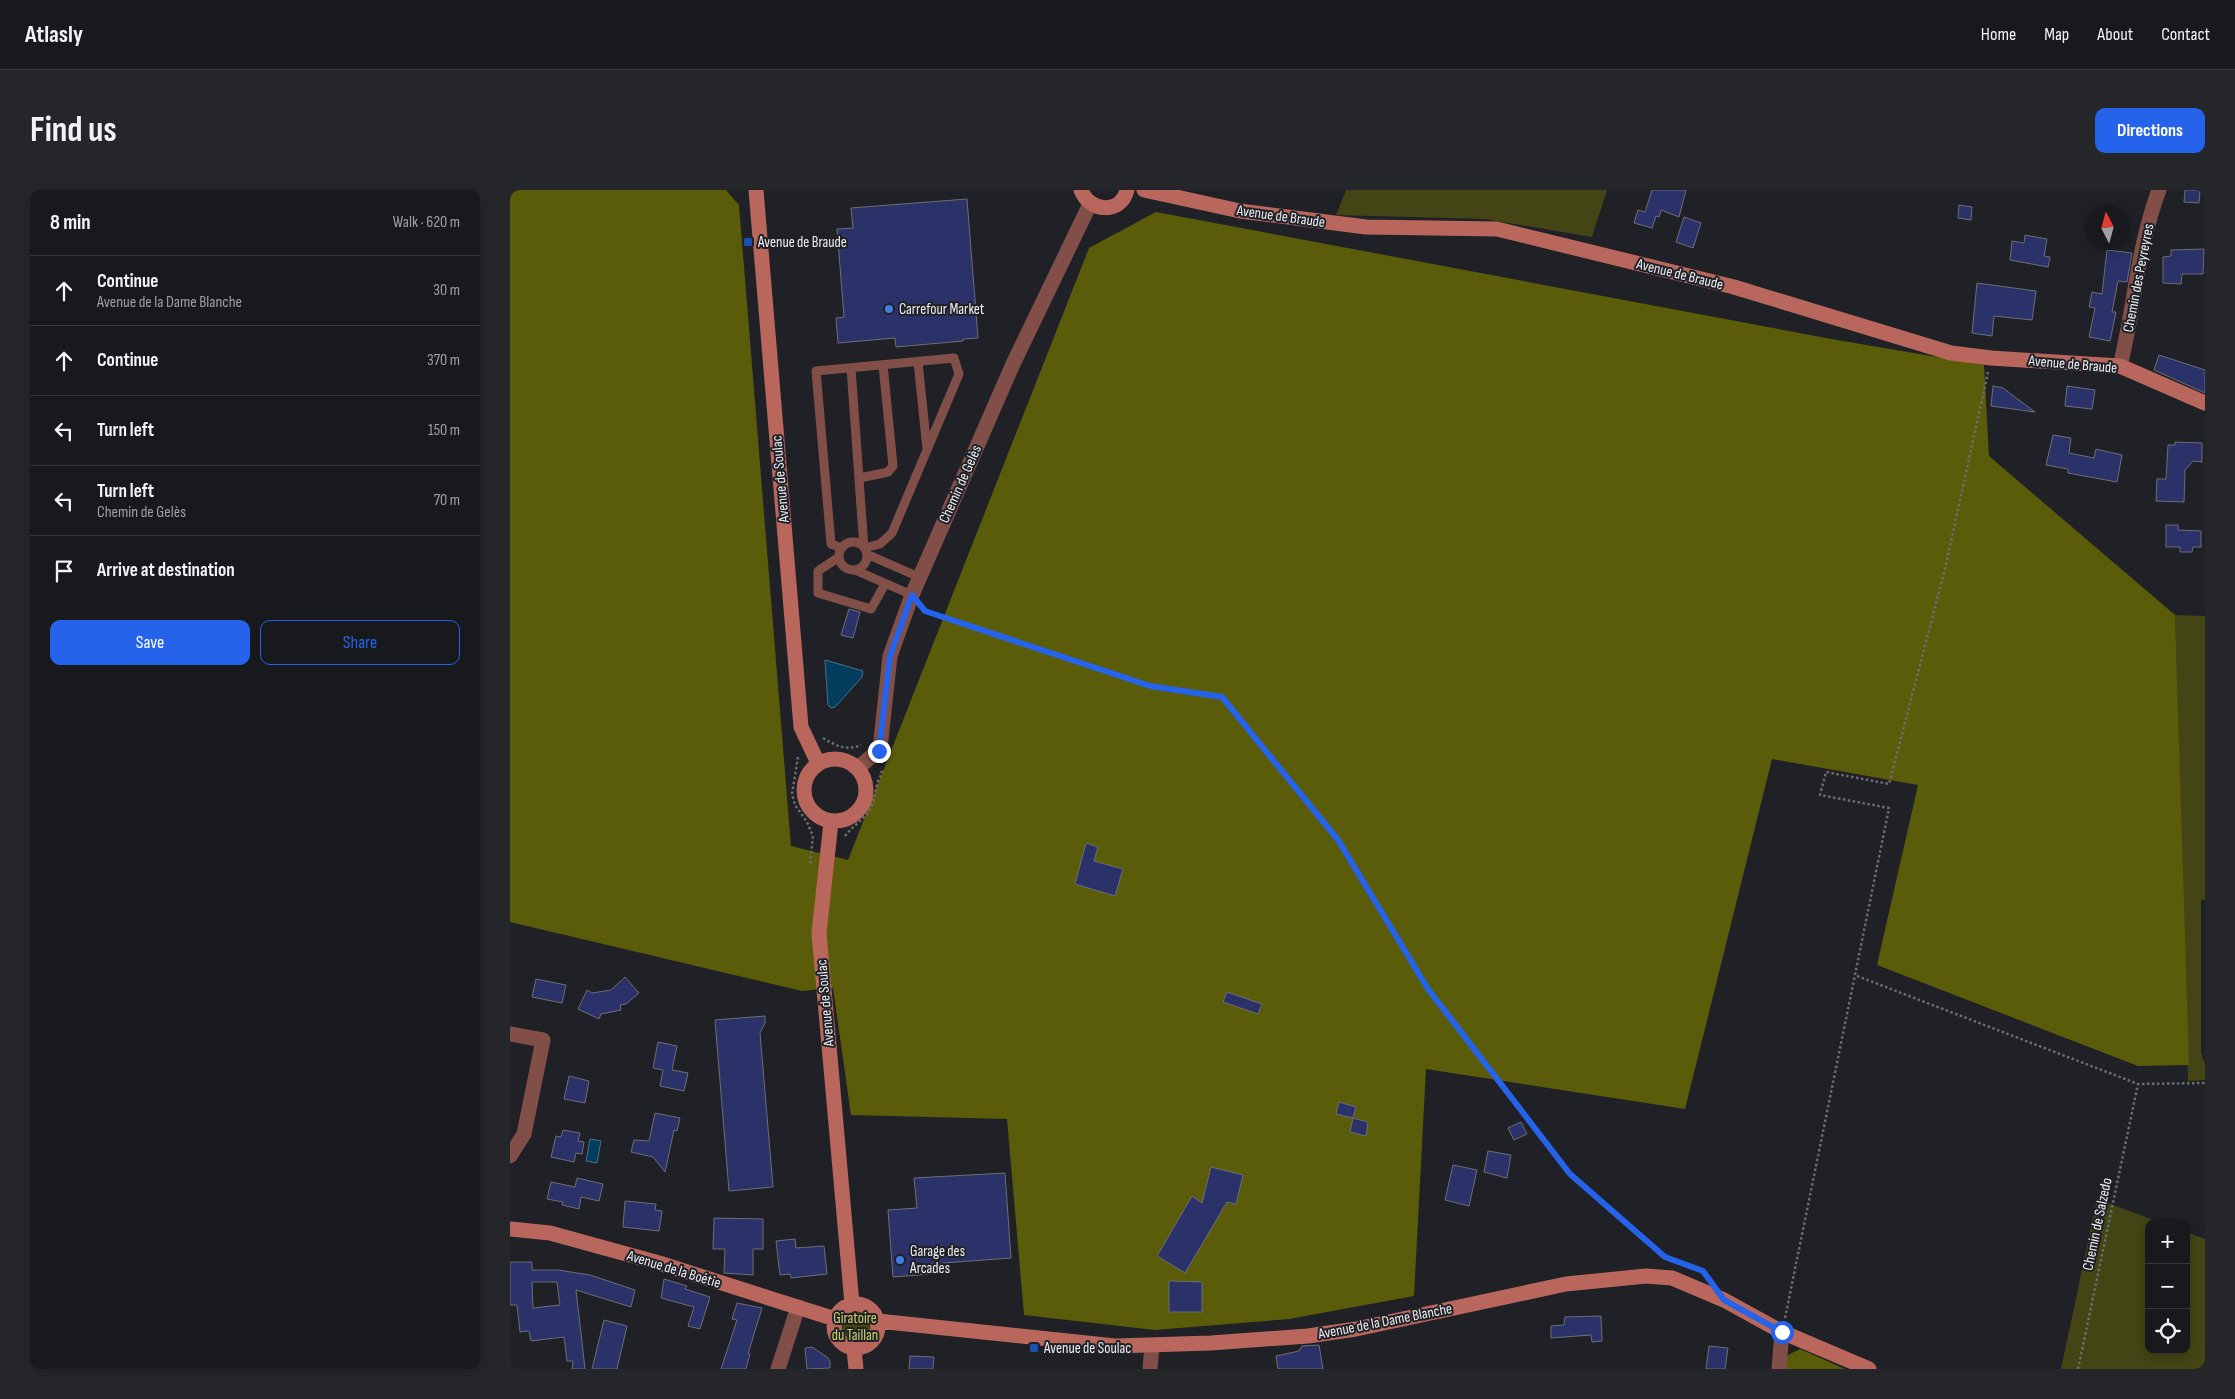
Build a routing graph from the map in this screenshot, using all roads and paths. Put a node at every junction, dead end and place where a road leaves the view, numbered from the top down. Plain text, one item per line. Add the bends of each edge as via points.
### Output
1 (756, 190) edge
2 (1081, 190) edge
3 (1127, 190) edge
4 (1144, 190) edge
5 (2158, 190) edge
6 (1090, 204) junction
7 (1991, 358) junction
8 (918, 362) junction
9 (883, 365) junction
10 (2120, 366) junction
11 (851, 368) junction
12 (2205, 403) edge
13 (927, 449) junction
14 (860, 478) junction
15 (840, 553) junction
16 (866, 553) junction
17 (856, 570) junction
18 (919, 577) junction
19 (885, 584) junction
20 (912, 595) junction
21 (862, 744) dead end
22 (796, 752) dead end
23 (872, 757) junction
24 (818, 764) junction
25 (858, 768) junction
26 (830, 822) junction
27 (844, 838) dead end
28 (810, 874) dead end
29 (1856, 976) junction
30 (510, 1034) edge
31 (2205, 1083) edge
32 (2138, 1084) junction
33 (510, 1156) edge
34 (510, 1229) edge
35 (1708, 1278) dead end
36 (852, 1304) junction
37 (798, 1307) junction
38 (834, 1320) junction
39 (878, 1321) junction
40 (1782, 1332) junction
41 (1152, 1346) junction
42 (854, 1349) junction
43 (778, 1369) edge
44 (856, 1369) edge
45 (1150, 1369) edge
46 (1779, 1369) edge
47 (1869, 1369) edge
48 (2078, 1369) edge

1 - 24 main road, Avenue de Soulac via 801,727
2 - 6 main road
3 - 6 main road via 1123,200 1111,208
4 - 7 main road, Avenue de Braude via 1240,211 1366,226 1497,229 1734,287 1942,350
5 - 10 street, Chemin des Peyreyres via 2141,248 2130,328
6 - 18 street, Chemin de Gelès via 1013,364
7 - 10 main road, Avenue de Braude
7 - 29 path via 1945,569 1889,784 1826,772 1820,795 1889,808
8 - 9 lane
8 - 13 lane
8 - 13 lane via 954,358 959,374
9 - 11 lane
9 - 14 lane via 893,466 888,472
10 - 12 main road, Avenue de Braude
11 - 14 lane
11 - 15 lane via 816,372 831,544
13 - 16 lane via 892,533
14 - 16 lane
15 - 16 lane via 853,542
15 - 17 lane via 843,566
15 - 19 lane via 818,571 818,593 871,609
16 - 17 lane via 864,566
16 - 18 lane
17 - 19 lane
18 - 20 street, Chemin de Gelès
19 - 20 lane
20 - 23 street, Chemin de Gelès via 890,656 880,749
20 - 35 path via 925,611 1106,672 1150,686 1222,697 1338,840 1428,989 1570,1174 1665,1257 1703,1271
21 - 23 path
22 - 28 path via 799,759 792,794 813,836
23 - 25 street, Chemin de Gelès
23 - 27 path via 882,769 874,802 867,815
24 - 25 main road via 835,758
24 - 26 main road via 810,771 804,793 815,814
25 - 26 main road via 866,782 867,792 861,808 853,816
26 - 36 main road, Avenue de Soulac via 819,933
29 - 32 path
29 - 40 path
30 - 33 street via 543,1040 524,1134
31 - 32 path
32 - 48 path, Chemin de Salzedo
34 - 37 main road, Avenue de la Boétie via 550,1233
36 - 38 main road via 840,1311
36 - 39 main road via 870,1308
37 - 38 main road, Avenue de la Boétie
37 - 43 street
38 - 42 main road via 837,1338 844,1346
39 - 41 main road, Avenue de la Dame Blanche via 1115,1346
39 - 42 main road via 875,1340 868,1346
40 - 41 main road, Avenue de la Dame Blanche via 1724,1300 1672,1278 1646,1276 1566,1284 1356,1329 1308,1336
40 - 46 street
40 - 47 main road, Avenue de la Dame Blanche
41 - 45 street
42 - 44 main road

